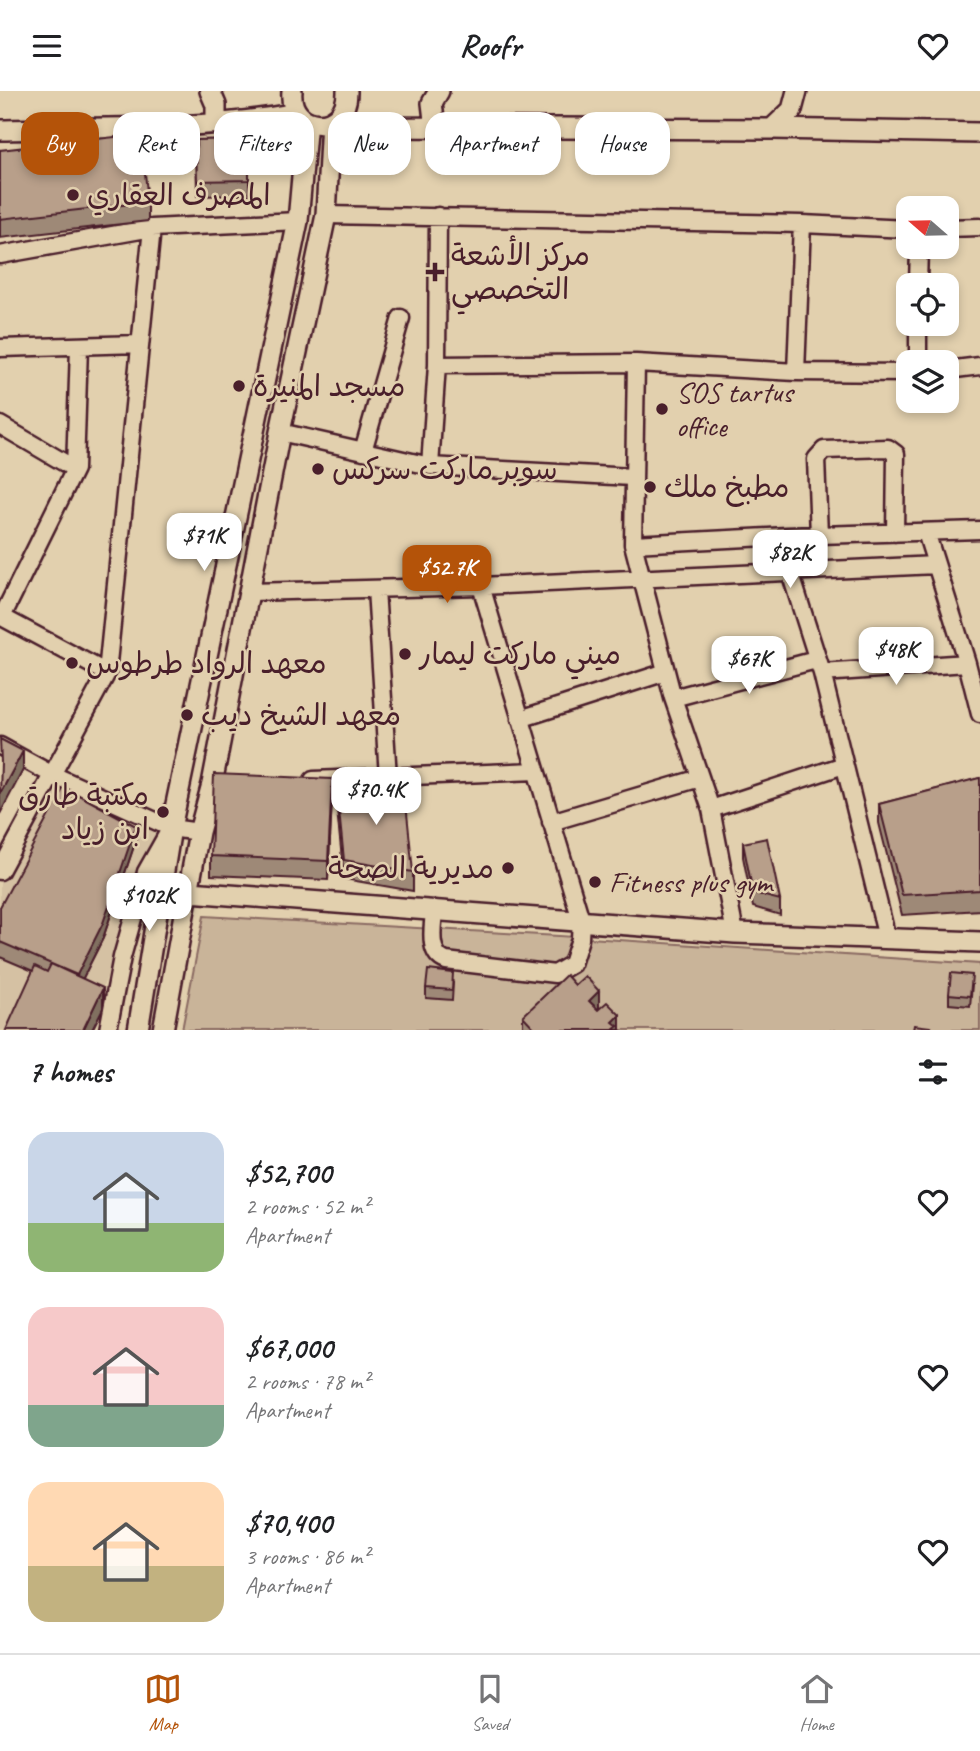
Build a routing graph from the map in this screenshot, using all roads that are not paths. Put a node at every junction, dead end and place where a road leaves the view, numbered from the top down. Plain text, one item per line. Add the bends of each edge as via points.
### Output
1 (210, 91) edge
2 (292, 91) edge
3 (347, 91) edge
4 (439, 91) edge
5 (797, 91) edge
6 (216, 112) edge
7 (298, 112) edge
8 (340, 112) edge
9 (433, 112) edge
10 (214, 124) edge
11 (561, 128) edge
12 (772, 129) junction
13 (0, 130) edge
14 (980, 133) edge
15 (300, 175) edge
16 (329, 175) edge
17 (326, 215) junction
18 (438, 216) junction
19 (298, 221) junction
20 (802, 224) junction
21 (980, 227) edge
22 (152, 228) junction
23 (896, 228) edge
24 (959, 228) edge
25 (0, 255) edge
26 (401, 319) dead end
27 (139, 344) junction
28 (79, 347) junction
29 (0, 348) edge
30 (636, 363) junction
31 (437, 365) junction
32 (980, 366) edge
33 (959, 369) edge
34 (796, 372) junction
35 (896, 373) edge
36 (0, 425) edge
37 (280, 432) junction
38 (363, 451) junction
39 (430, 465) junction
40 (75, 469) junction
41 (632, 477) junction
42 (980, 530) edge
43 (895, 533) junction
44 (926, 533) junction
45 (819, 535) junction
46 (633, 544) junction
47 (936, 565) junction
48 (790, 572) junction
49 (642, 578) junction
50 (481, 586) junction
51 (376, 589) junction
52 (250, 592) junction
53 (1, 616) edge
54 (967, 663) junction
55 (819, 666) junction
56 (666, 672) junction
57 (107, 673) junction
58 (673, 698) junction
59 (980, 715) edge
60 (520, 719) junction
61 (0, 745) edge
62 (844, 765) junction
63 (536, 771) junction
64 (51, 774) junction
65 (388, 777) junction
66 (700, 778) junction
67 (293, 781) edge
68 (711, 809) junction
69 (551, 823) junction
70 (170, 828) junction
71 (199, 832) junction
72 (0, 871) edge
73 (161, 889) junction
74 (188, 892) junction
75 (434, 910) junction
76 (581, 920) junction
77 (735, 933) junction
78 (887, 938) junction
79 (980, 942) edge
80 (108, 1030) edge
81 (138, 1030) edge
82 (163, 1030) edge

1 - 6 main road
2 - 7 main road via 292,105
3 - 8 main road
4 - 9 main road
5 - 12 main road via 792,110
10 - 13 main road
11 - 12 main road
12 - 14 main road
15 - 19 main road
16 - 17 main road
17 - 18 street
17 - 37 main road
18 - 20 street
18 - 31 street
19 - 22 street
19 - 70 main road
20 - 23 street
20 - 34 street
21 - 24 street
22 - 25 street
22 - 27 street
26 - 38 street
27 - 28 street
27 - 57 street
28 - 29 street
28 - 40 street
30 - 31 street
30 - 34 street
30 - 41 street
31 - 39 street
32 - 33 street
34 - 35 street
36 - 40 street
37 - 38 street
37 - 52 main road
38 - 39 street
39 - 41 street
40 - 53 street
41 - 46 street
42 - 44 street
43 - 44 street
43 - 45 street
43 - 45 street via 896,454 888,448 824,450 816,459
44 - 47 street
45 - 46 street
46 - 49 street
47 - 48 street
47 - 54 street
48 - 49 street
48 - 55 street
49 - 50 street
49 - 56 street
50 - 51 street
50 - 60 street
51 - 52 street
51 - 65 street
52 - 71 main road via 219,784
53 - 57 street
54 - 55 street
54 - 59 street
55 - 58 street
55 - 62 street
56 - 58 street
56 - 60 street
57 - 64 street
58 - 66 street
60 - 63 street
61 - 64 street
62 - 68 street
62 - 78 street
63 - 65 street
63 - 69 street
64 - 70 street
64 - 72 street
65 - 67 street
66 - 68 street
66 - 69 street
68 - 77 street
69 - 76 street
70 - 71 street
70 - 73 main road
70 - 80 street via 146,872 107,1003
71 - 74 main road
73 - 74 main road
73 - 81 main road
74 - 75 main road
74 - 82 main road
75 - 76 main road
75 - 76 street via 433,943 439,958 555,974 572,964
76 - 77 main road
77 - 78 main road
78 - 79 main road

